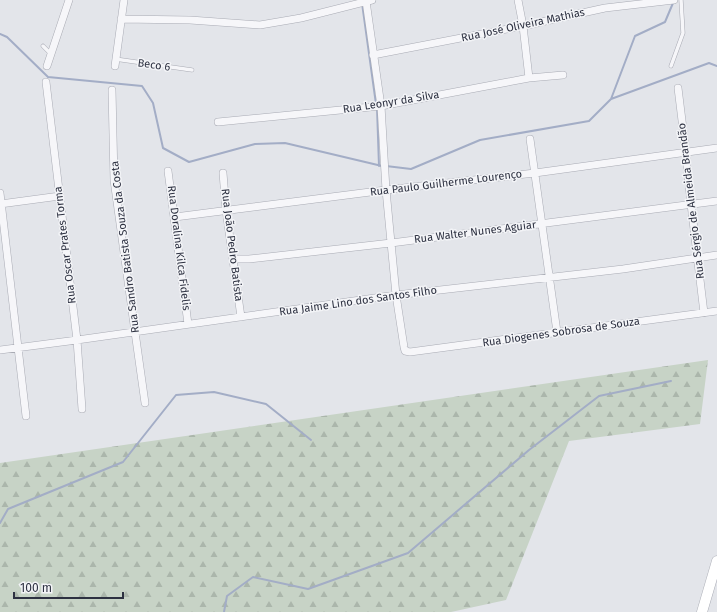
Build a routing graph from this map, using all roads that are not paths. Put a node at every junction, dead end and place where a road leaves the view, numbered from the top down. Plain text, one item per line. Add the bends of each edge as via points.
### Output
1 (69, 0) edge
2 (124, 0) edge
3 (369, 0) edge
4 (518, 0) edge
5 (674, 0) edge
6 (681, 0) edge
7 (121, 20) junction
8 (523, 26) junction
9 (43, 46) dead end
10 (51, 55) junction
11 (373, 55) junction
12 (115, 63) joint
13 (47, 66) dead end
14 (671, 66) dead end
15 (192, 70) dead end
16 (563, 75) dead end
17 (529, 78) junction
18 (46, 82) dead end
19 (678, 88) dead end
20 (112, 90) dead end
21 (381, 106) junction
22 (218, 122) dead end
23 (530, 139) dead end
24 (717, 148) edge
25 (686, 152) junction
26 (168, 171) dead end
27 (223, 173) dead end
28 (535, 173) junction
29 (386, 190) junction
30 (0, 193) edge
31 (60, 196) junction
32 (717, 201) edge
33 (1, 204) edge
34 (691, 204) junction
35 (226, 210) junction
36 (175, 217) junction
37 (542, 224) junction
38 (391, 243) junction
39 (717, 256) edge
40 (698, 258) junction
41 (233, 259) junction
42 (549, 277) junction
43 (396, 295) junction
44 (717, 311) edge
45 (704, 313) junction
46 (241, 317) junction
47 (188, 324) junction
48 (135, 332) junction
49 (557, 332) junction
50 (77, 340) junction
51 (18, 348) junction
52 (0, 350) edge
53 (145, 403) dead end
54 (82, 409) dead end
55 (26, 416) dead end
56 (717, 561) edge
57 (702, 612) edge

1 - 10 street
2 - 7 street
3 - 7 street via 300,18 260,25 190,20
3 - 11 street
4 - 8 street
5 - 8 street, Rua José Oliveira Mathias via 605,8
6 - 14 lane via 683,32
7 - 12 street
8 - 11 street, Rua José Oliveira Mathias
8 - 17 street
9 - 10 lane
10 - 13 street
11 - 21 street
12 - 15 lane, Beco 6
16 - 17 street, Rua Leonyr da Silva
17 - 21 street, Rua Leonyr da Silva
18 - 31 street, Rua Oscar Prates Torma
19 - 25 street, Rua Sérgio de Almeida Brandão
20 - 48 street, Rua Sandro Batista Souza da Costa via 114,180
21 - 22 street, Rua Leonyr da Silva
21 - 29 street
23 - 28 street
24 - 25 street, Rua Paulo Guilherme Lourenço
25 - 28 street, Rua Paulo Guilherme Lourenço
25 - 34 street, Rua Sérgio de Almeida Brandão
26 - 36 street, Rua Doralina Kilca Fidelis
27 - 35 street, Rua João Pedro Batista
28 - 29 street, Rua Paulo Guilherme Lourenço
28 - 37 street
29 - 35 street, Rua Paulo Guilherme Lourenço
29 - 38 street
30 - 33 street
31 - 33 street
31 - 50 street, Rua Oscar Prates Torma
32 - 34 street, Rua Walter Nunes Aguiar
33 - 51 street
34 - 37 street, Rua Walter Nunes Aguiar
34 - 40 street, Rua Sérgio de Almeida Brandão
35 - 36 street, Rua Paulo Guilherme Lourenço
35 - 41 street, Rua João Pedro Batista
36 - 47 street, Rua Doralina Kilca Fidelis
37 - 38 street, Rua Walter Nunes Aguiar
37 - 42 street
38 - 41 street, Rua Walter Nunes Aguiar
38 - 43 street
39 - 40 street, Rua Jaime Lino dos Santos Filho
40 - 42 street, Rua Jaime Lino dos Santos Filho
40 - 45 street, Rua Sérgio de Almeida Brandão
41 - 46 street, Rua João Pedro Batista
42 - 43 street, Rua Jaime Lino dos Santos Filho
42 - 49 street
43 - 46 street, Rua Jaime Lino dos Santos Filho
43 - 49 street, Rua Diogenes Sobrosa de Souza via 405,351
44 - 45 street, Rua Diogenes Sobrosa de Souza
45 - 49 street, Rua Diogenes Sobrosa de Souza
46 - 47 street, Rua Jaime Lino dos Santos Filho
47 - 48 street, Rua Jaime Lino dos Santos Filho
48 - 50 street, Rua Jaime Lino dos Santos Filho
48 - 53 street, Rua Sandro Batista Souza da Costa
50 - 51 street, Rua Jaime Lino dos Santos Filho
50 - 54 street, Rua Oscar Prates Torma
51 - 52 street, Rua Jaime Lino dos Santos Filho
51 - 55 street
56 - 57 main road

